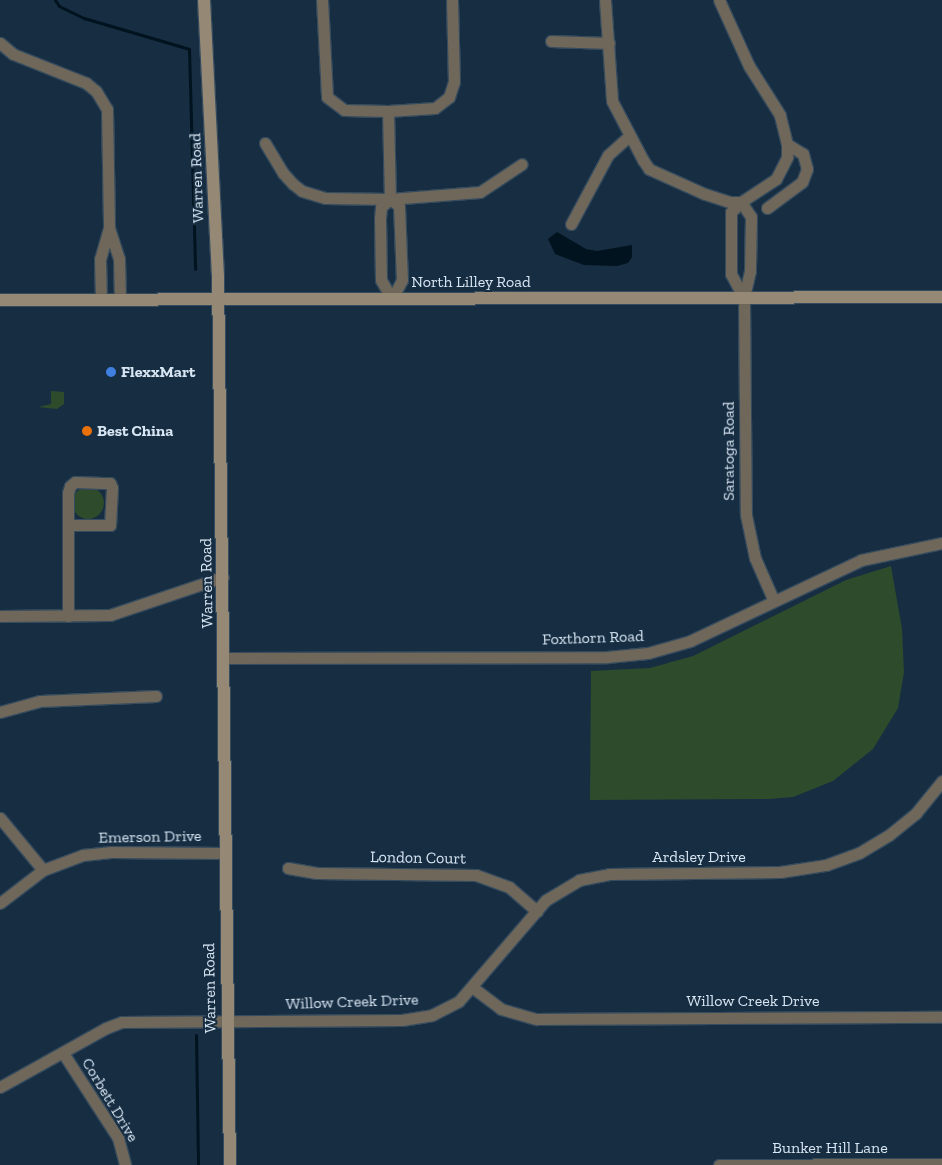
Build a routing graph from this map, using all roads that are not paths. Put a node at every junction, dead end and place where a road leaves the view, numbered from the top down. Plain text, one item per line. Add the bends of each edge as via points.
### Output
1 (204, 0) edge
2 (322, 0) edge
3 (452, 0) edge
4 (605, 0) edge
5 (719, 0) edge
6 (551, 41) dead end
7 (0, 43) edge
8 (609, 43) junction
9 (388, 111) junction
10 (629, 136) junction
11 (265, 143) dead end
12 (787, 144) junction
13 (522, 164) dead end
14 (390, 199) junction
15 (741, 202) junction
16 (767, 208) dead end
17 (571, 224) dead end
18 (109, 228) junction
19 (942, 297) edge
20 (744, 298) junction
21 (218, 299) junction
22 (392, 299) junction
23 (0, 300) edge
24 (100, 300) junction
25 (120, 300) junction
26 (68, 525) junction
27 (942, 543) edge
28 (223, 577) junction
29 (773, 600) junction
30 (0, 616) edge
31 (68, 616) junction
32 (224, 658) junction
33 (156, 696) dead end
34 (0, 712) edge
35 (942, 781) edge
36 (0, 818) edge
37 (224, 853) junction
38 (288, 868) dead end
39 (43, 870) junction
40 (0, 903) edge
41 (537, 911) junction
42 (472, 987) junction
43 (942, 1017) edge
44 (226, 1020) junction
45 (63, 1053) junction
46 (0, 1087) edge
47 (942, 1164) edge
48 (125, 1165) edge
49 (230, 1165) edge
50 (719, 1165) edge

1 - 21 main road, Warren Road
2 - 9 street via 327,97 344,110
3 - 9 street via 454,82 449,97 435,108
4 - 8 street
5 - 12 street via 748,66 780,114
6 - 8 street
7 - 18 street via 13,54 86,83 103,100 110,121
8 - 10 street via 612,101
9 - 14 street
10 - 15 street via 649,169 719,200
10 - 17 street via 608,155
11 - 14 street via 283,173 302,191 325,198
12 - 15 street via 787,157 776,179
12 - 16 street via 803,154 806,169 802,182
13 - 14 street via 480,192
14 - 22 street via 381,207 380,218 382,280
14 - 22 street via 399,206 402,280
15 - 20 street via 751,217 750,271
15 - 20 street via 731,212 731,274
18 - 24 street via 100,259
18 - 25 street via 118,259
19 - 20 main road, North Lilley Road
20 - 22 main road, North Lilley Road
20 - 29 street, Saratoga Road via 746,515 755,558
21 - 22 main road, North Lilley Road
21 - 25 main road, North Lilley Road
21 - 28 main road, Warren Road
23 - 24 main road, North Lilley Road
24 - 25 main road, North Lilley Road
26 - 26 street via 70,486 75,482 110,484 110,525
26 - 31 street
27 - 29 street, Foxthorn Road via 861,560
28 - 31 street via 117,614
28 - 32 main road, Warren Road
29 - 32 street, Foxthorn Road via 690,641 632,656
30 - 31 street
32 - 37 main road, Warren Road
33 - 34 street via 40,701
35 - 41 street, Ardsley Drive via 916,812 889,835 859,853 826,865 780,872 596,875 563,887
36 - 39 street
37 - 39 street, Emerson Drive via 102,853 70,859
37 - 44 main road, Warren Road
38 - 41 street, London Court via 317,873 476,875 509,887
39 - 40 street, Emerson Drive
41 - 42 street, Ardsley Drive
42 - 43 street, Willow Creek Drive via 501,1010 537,1019
42 - 44 street, Willow Creek Drive via 447,1008 415,1019
44 - 45 street, Willow Creek Drive via 122,1022
44 - 49 main road, Warren Road
45 - 46 street, Willow Creek Drive
45 - 48 street, Corbett Drive via 118,1138
47 - 50 street, Bunker Hill Lane

